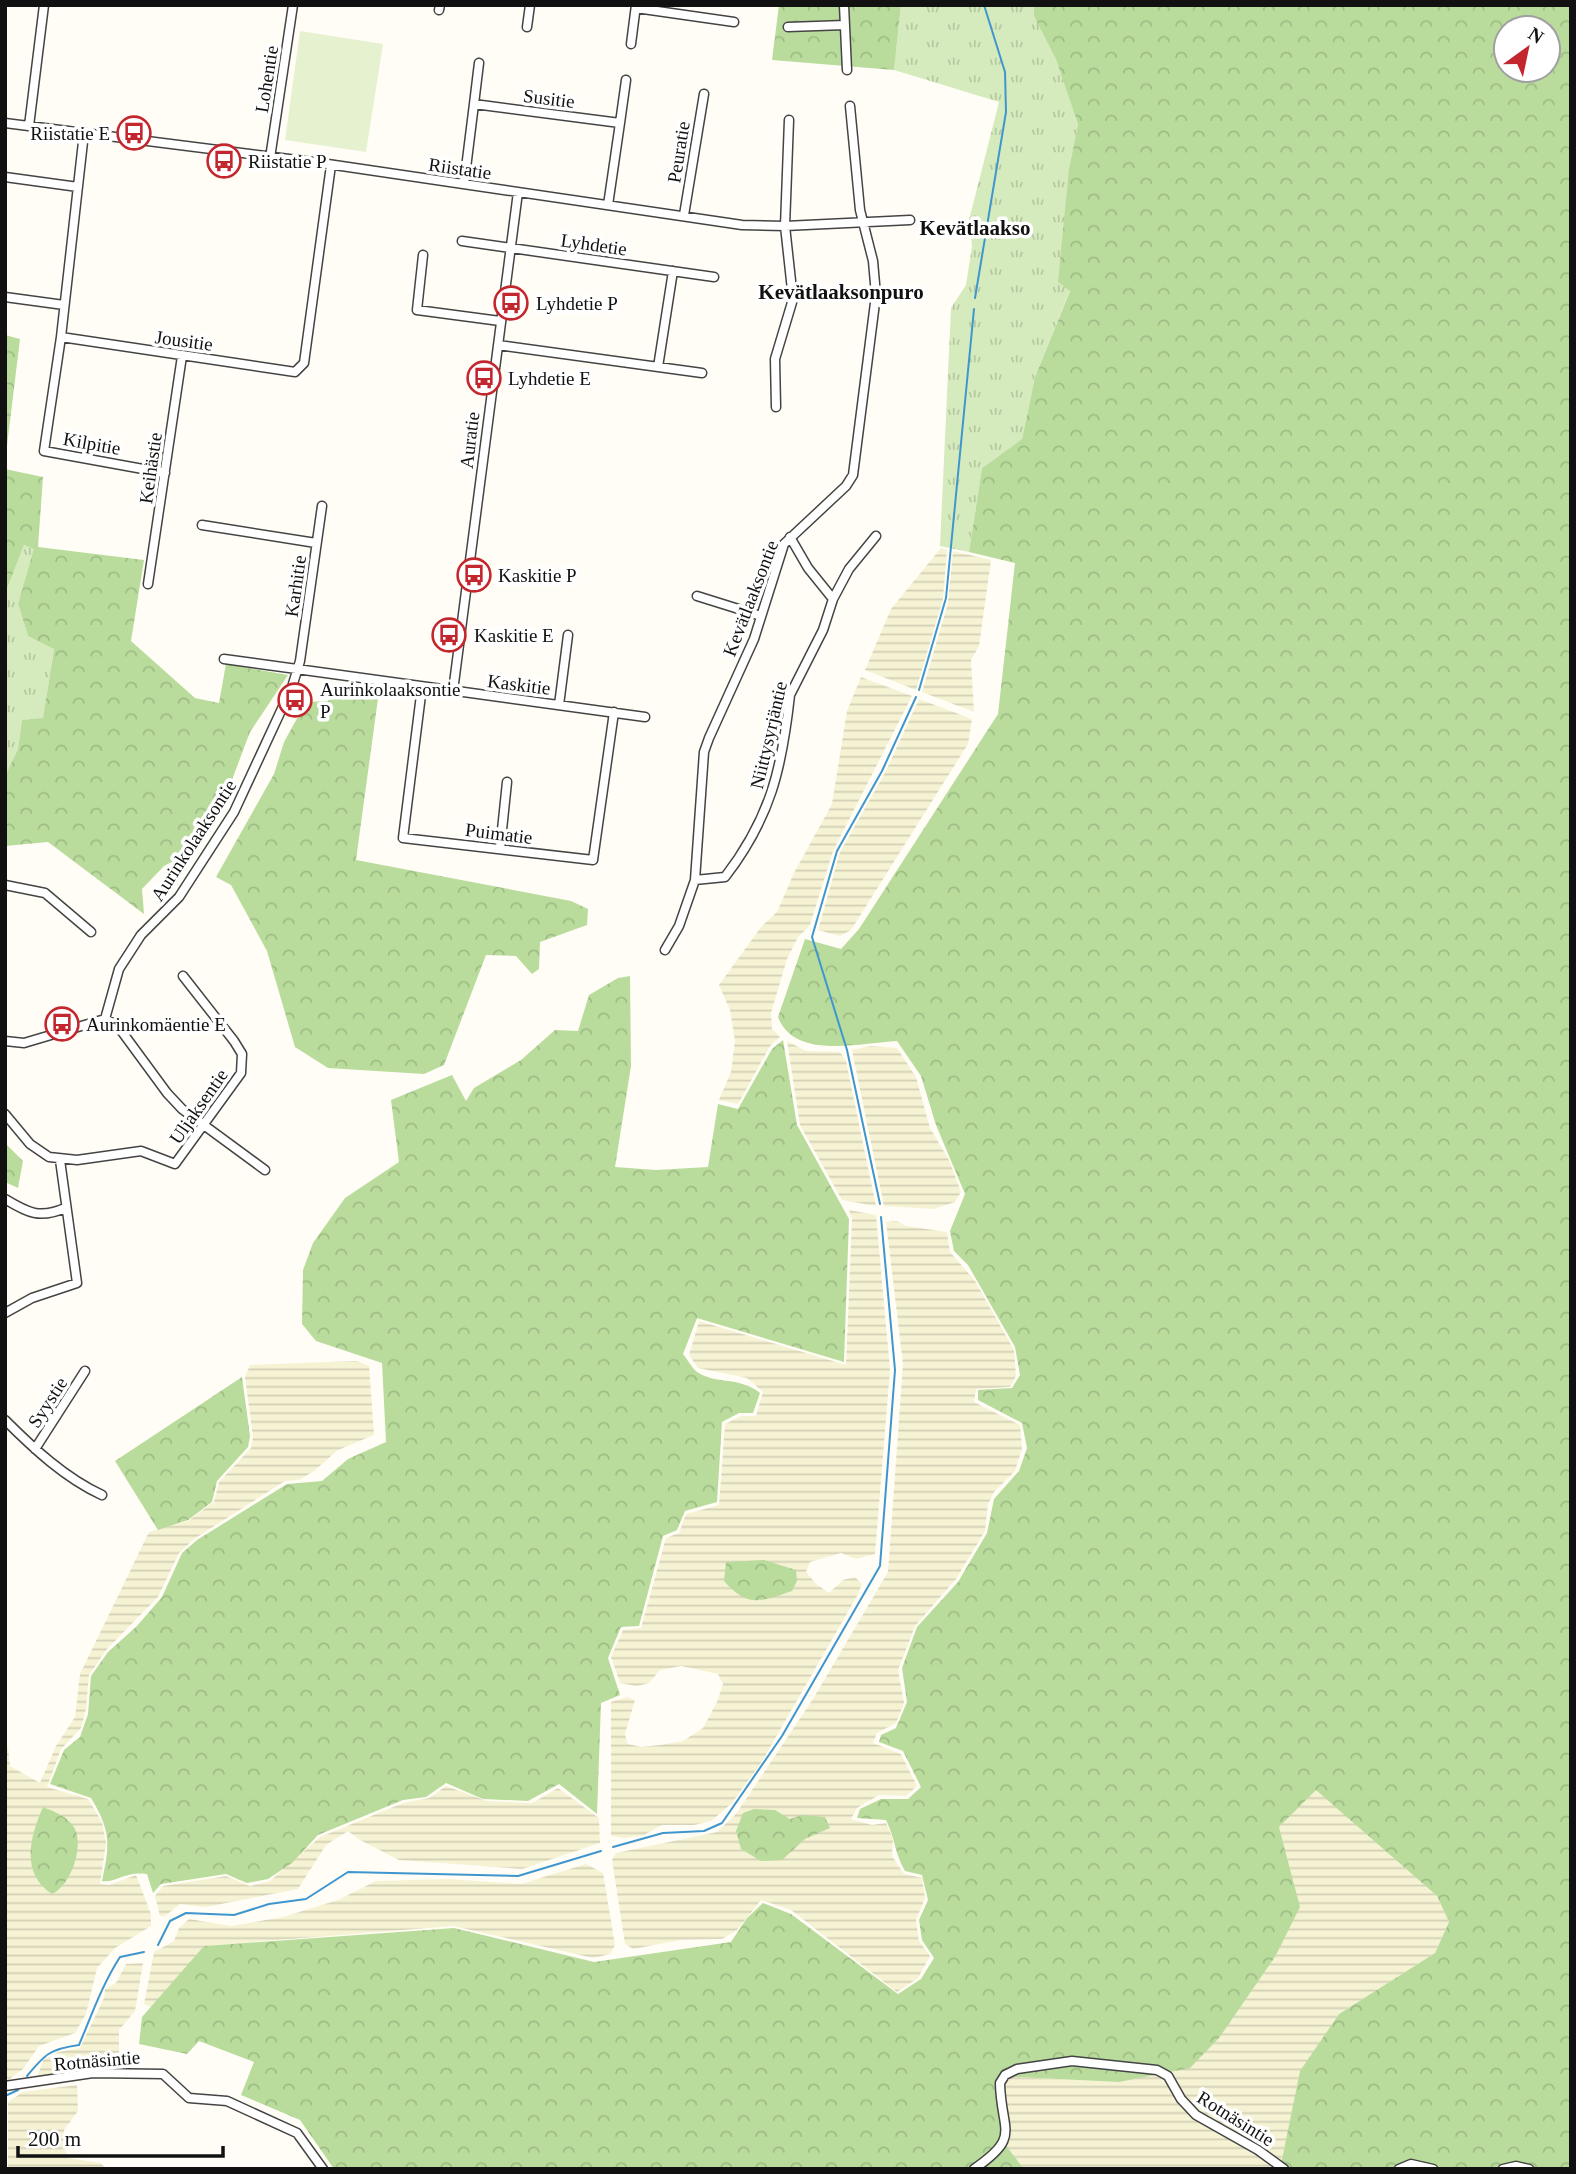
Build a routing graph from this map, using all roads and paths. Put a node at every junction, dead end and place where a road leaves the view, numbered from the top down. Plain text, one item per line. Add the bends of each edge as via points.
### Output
1 (44, 5) edge
2 (293, 5) edge
3 (530, 5) edge
4 (844, 5) edge
5 (636, 7) edge
6 (664, 9) edge
7 (734, 22) dead end
8 (845, 25) junction
9 (527, 27) dead end
10 (788, 27) dead end
11 (631, 44) dead end
12 (479, 63) dead end
13 (847, 70) dead end
14 (626, 80) dead end
15 (704, 94) dead end
16 (474, 104) junction
17 (850, 106) dead end
18 (789, 120) dead end
19 (5, 123) edge
20 (620, 123) junction
21 (29, 126) junction
22 (84, 133) junction
23 (270, 158) junction
24 (331, 165) junction
25 (5, 177) edge
26 (464, 184) junction
27 (78, 187) junction
28 (518, 192) junction
29 (608, 205) junction
30 (684, 215) junction
31 (910, 220) dead end
32 (865, 222) junction
33 (785, 226) junction
34 (462, 241) dead end
35 (511, 248) junction
36 (424, 255) dead end
37 (673, 271) junction
38 (714, 276) dead end
39 (5, 297) edge
40 (64, 305) junction
41 (500, 321) junction
42 (61, 337) junction
43 (498, 345) junction
44 (182, 356) junction
45 (658, 367) junction
46 (702, 373) dead end
47 (776, 407) dead end
48 (165, 473) junction
49 (322, 506) dead end
50 (202, 525) dead end
51 (876, 536) dead end
52 (790, 537) junction
53 (316, 543) junction
54 (148, 584) dead end
55 (697, 596) dead end
56 (833, 599) junction
57 (761, 616) junction
58 (568, 635) dead end
59 (223, 659) dead end
60 (298, 669) junction
61 (422, 687) junction
62 (453, 691) junction
63 (559, 705) junction
64 (614, 712) junction
65 (645, 717) dead end
66 (507, 782) dead end
67 (500, 849) junction
68 (695, 880) junction
69 (5, 885) edge
70 (91, 932) dead end
71 (664, 950) dead end
72 (183, 976) dead end
73 (105, 1019) junction
74 (5, 1041) edge
75 (5, 1114) edge
76 (203, 1126) junction
77 (60, 1160) junction
78 (265, 1170) dead end
79 (5, 1199) edge
80 (65, 1208) junction
81 (5, 1313) edge
82 (85, 1371) dead end
83 (5, 1420) edge
84 (35, 1449) junction
85 (102, 1495) dead end
86 (5, 2086) edge
87 (323, 2169) edge
88 (974, 2169) edge
89 (1284, 2169) edge
90 (1399, 2169) edge
91 (1433, 2169) edge
92 (1503, 2169) edge
93 (1529, 2169) edge

1 - 21 street
2 - 23 street, Lohentie
3 - 9 street
4 - 8 street
5 - 6 street
5 - 11 street
6 - 7 street
8 - 10 street
8 - 13 street
12 - 16 street
14 - 20 street
15 - 30 street, Peuratie
16 - 20 street, Susitie
16 - 26 street
17 - 32 street, Kevätlaaksontie via 860,211
18 - 33 street
19 - 21 street, Riistatie
20 - 29 street
21 - 22 street, Riistatie
22 - 23 street, Riistatie
22 - 27 street
23 - 24 street, Riistatie
24 - 26 street, Riistatie
24 - 44 street, Jousitie via 301,368 295,372
25 - 27 street
26 - 28 street, Riistatie
27 - 40 street
28 - 29 street, Riistatie
28 - 35 street, Auratie
29 - 30 street, Riistatie
30 - 33 street, Riistatie via 742,225
31 - 32 street, Riistatie
32 - 33 street, Riistatie
32 - 52 street, Kevätlaaksontie via 876,295 853,475
33 - 47 street via 793,299 775,359
34 - 35 street, Lyhdetie
35 - 37 street, Lyhdetie
35 - 41 street, Auratie
36 - 41 street via 417,310
37 - 38 street, Lyhdetie
37 - 45 street
39 - 40 street
40 - 42 street
41 - 43 street, Auratie
42 - 44 street, Jousitie
42 - 48 street, Kilpitie via 44,451
43 - 45 street
43 - 62 street, Auratie
44 - 48 street, Keihästie
45 - 46 street
48 - 54 street, Keihästie
49 - 53 street, Karhitie
50 - 53 street
51 - 56 street, Niittysyrjäntie via 849,569
52 - 56 street
52 - 57 street, Kevätlaaksontie
53 - 60 street, Karhitie
55 - 57 street
56 - 68 street, Niittysyrjäntie via 790,695 778,779 756,829 725,877
57 - 68 street, Kevätlaaksontie via 704,752
58 - 63 street
59 - 60 street, Kaskitie
60 - 61 street, Kaskitie
60 - 73 street, Aurinkolaaksontie via 242,800 179,897 130,950 119,969
61 - 62 street, Kaskitie
61 - 67 street, Puimatie via 403,838
62 - 63 street, Kaskitie
63 - 64 street, Kaskitie
64 - 65 street, Kaskitie
64 - 67 street, Puimatie via 593,860
66 - 67 street
68 - 71 street, Kevätlaaksontie via 679,926
69 - 70 street via 45,893
72 - 76 street, Uljaksentie via 242,1054 242,1073
73 - 74 street via 24,1043
73 - 76 street via 117,1025 167,1093
75 - 77 street via 39,1152
76 - 77 street, Uljaksentie via 175,1164 141,1151
76 - 78 street
77 - 80 street
79 - 80 street via 33,1215
80 - 81 street via 78,1283 32,1298
82 - 84 street, Syystie
83 - 84 street
84 - 85 street
86 - 87 street, Rotnäsintie via 93,2073 163,2074 189,2098 227,2101 297,2133
88 - 89 street, Rotnäsintie via 1005,2141 1000,2083 1005,2075 1072,2061 1157,2070 1168,2076 1196,2115
90 - 91 street via 1411,2164
92 - 93 street

